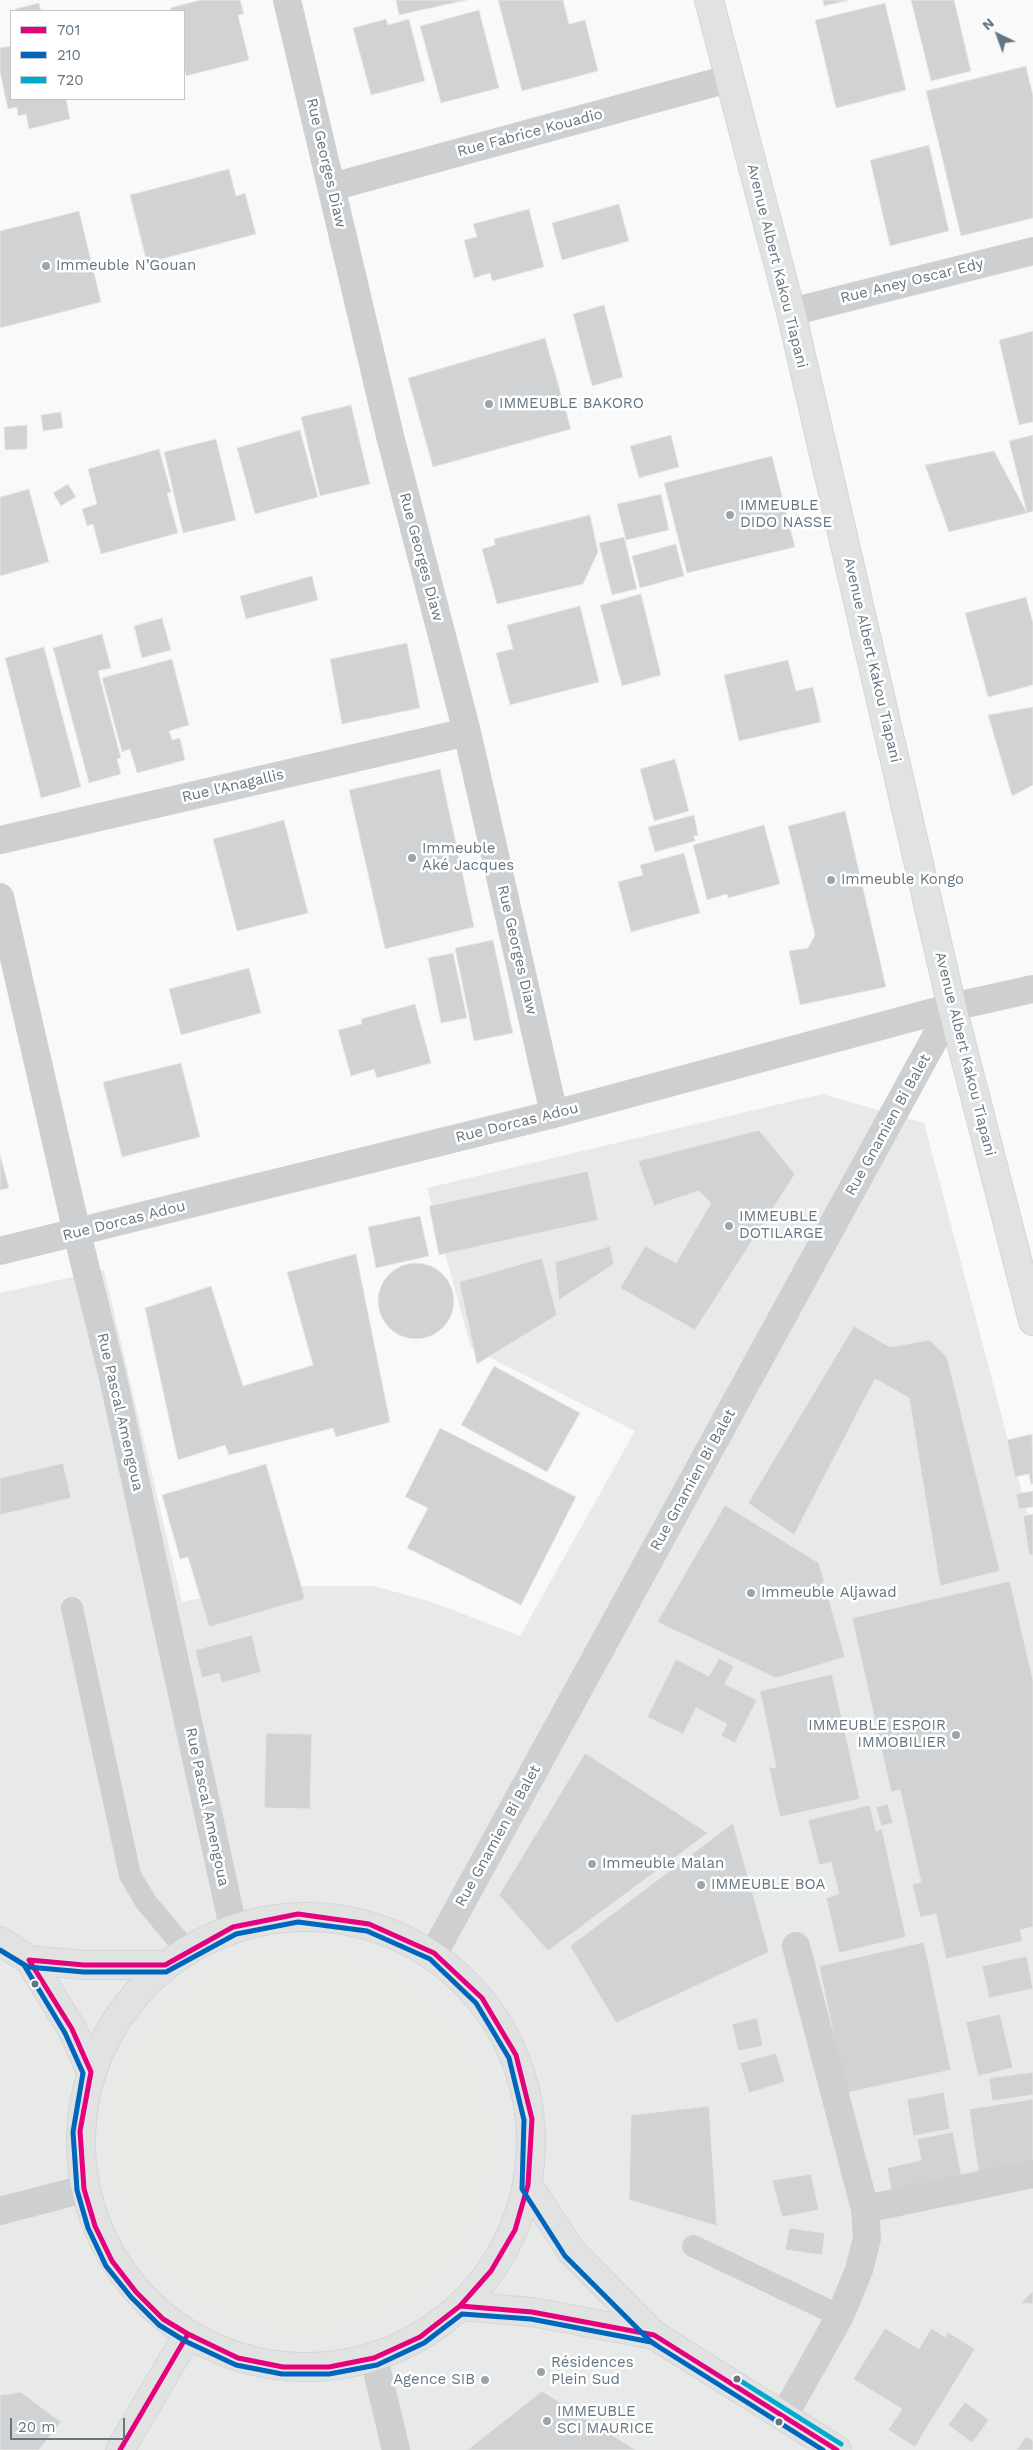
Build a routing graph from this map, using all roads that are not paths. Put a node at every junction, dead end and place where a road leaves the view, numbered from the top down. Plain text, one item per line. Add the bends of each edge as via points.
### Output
1 (287, 0) edge
2 (709, 0) edge
3 (728, 79) junction
4 (332, 187) junction
5 (1033, 251) edge
6 (791, 312) junction
7 (467, 732) junction
8 (0, 840) edge
9 (0, 897) edge
10 (1033, 989) edge
11 (952, 1007) junction
12 (554, 1114) junction
13 (77, 1233) junction
14 (0, 1251) edge
15 (1033, 1320) edge
16 (72, 1608) dead end
17 (233, 1927) junction
18 (0, 1941) edge
19 (796, 1946) dead end
20 (434, 1954) junction
21 (176, 1958) junction
22 (29, 1960) junction
23 (90, 2072) junction
24 (1033, 2174) edge
25 (528, 2185) junction
26 (84, 2189) junction
27 (865, 2209) junction
28 (0, 2211) edge
29 (693, 2246) dead end
30 (460, 2306) junction
31 (840, 2316) junction
32 (188, 2334) junction
33 (654, 2335) junction
34 (374, 2358) junction
35 (784, 2416) junction
36 (120, 2450) edge
37 (396, 2450) edge
38 (837, 2450) edge

1 - 4 street, Rue Georges Diaw
2 - 3 main road, Avenue Albert Kakou Tiapani
3 - 4 street, Rue Fabrice Kouadio
3 - 6 main road, Avenue Albert Kakou Tiapani
4 - 7 street, Rue Georges Diaw via 390,436
5 - 6 street, Rue Aney Oscar Edy
6 - 11 main road, Avenue Albert Kakou Tiapani
7 - 8 street, Rue l'Anagallis
7 - 12 street, Rue Georges Diaw
9 - 13 street, Rue Pascal Amengoua
10 - 11 street, Rue Dorcas Adou
11 - 12 street, Rue Dorcas Adou
11 - 15 main road, Avenue Albert Kakou Tiapani
11 - 20 street, Rue Gnamien Bi Balet
12 - 13 street, Rue Dorcas Adou
13 - 14 street, Rue Dorcas Adou
13 - 17 street, Rue Pascal Amengoua via 113,1378
16 - 21 lane via 130,1875
17 - 20 main road via 298,1914 369,1924
17 - 21 main road
18 - 22 main road
19 - 27 street
20 - 25 main road via 482,1998 516,2055 532,2119
21 - 22 main road via 84,1965
21 - 23 main road via 120,2013
22 - 23 main road via 72,2029
23 - 26 main road via 80,2131
24 - 27 street
25 - 30 main road via 514,2230 491,2271
25 - 33 main road via 571,2251
26 - 28 street
26 - 32 main road via 95,2226 112,2261 163,2319
27 - 31 street via 867,2238 859,2270
29 - 31 lane
30 - 33 main road via 532,2312
30 - 34 main road via 420,2337
31 - 35 street
32 - 34 main road via 238,2358 283,2367 329,2367
32 - 36 main road
33 - 35 main road
34 - 37 street
35 - 38 main road

